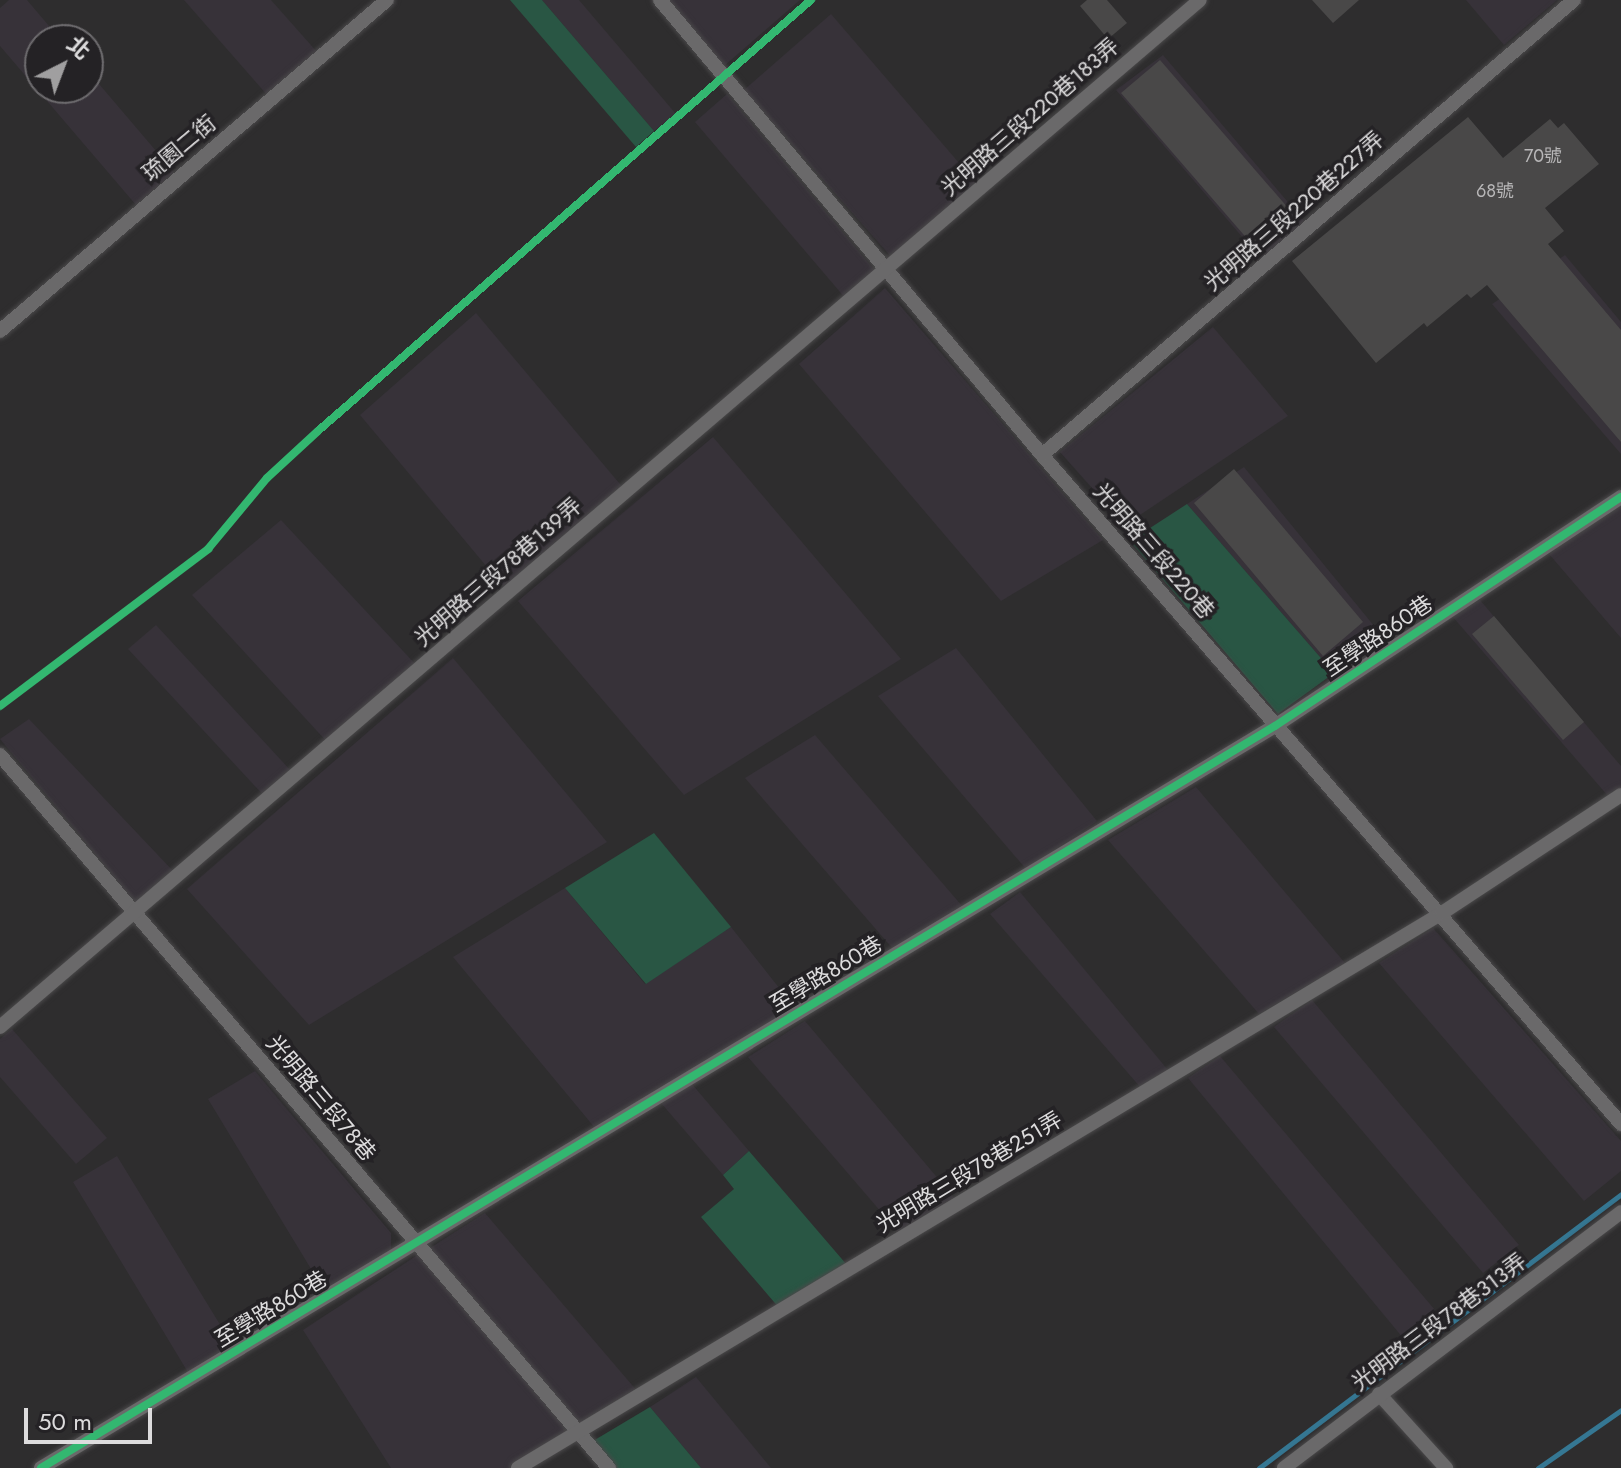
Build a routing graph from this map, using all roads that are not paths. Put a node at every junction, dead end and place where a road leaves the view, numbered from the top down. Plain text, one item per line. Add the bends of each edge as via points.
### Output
1 (387, 0) edge
2 (660, 0) edge
3 (1200, 0) edge
4 (1574, 0) edge
5 (888, 267) junction
6 (0, 331) edge
7 (1042, 455) junction
8 (1621, 497) edge
9 (1275, 726) junction
10 (0, 755) edge
11 (1621, 795) edge
12 (137, 911) junction
13 (1442, 913) junction
14 (0, 1027) edge
15 (1621, 1124) edge
16 (1621, 1212) edge
17 (413, 1244) junction
18 (1379, 1394) junction
19 (578, 1432) junction
20 (41, 1468) edge
21 (518, 1468) edge
22 (609, 1468) edge
23 (1284, 1468) edge
24 (1446, 1468) edge

1 - 6 street, 琉園二街
2 - 5 street, 光明路三段220巷
3 - 5 street, 光明路三段220巷183弄
4 - 7 street, 光明路三段220巷227弄
5 - 7 street, 光明路三段220巷
5 - 12 street, 光明路三段78巷139弄
7 - 9 street, 光明路三段220巷
8 - 9 street, 至學路860巷
9 - 13 street, 光明路三段220巷
9 - 17 street, 至學路860巷
10 - 12 street, 光明路三段78巷
11 - 13 street, 光明路三段78巷251弄
12 - 14 street, 光明路三段78巷139弄
12 - 17 street, 光明路三段78巷
13 - 15 street, 光明路三段220巷
13 - 19 street, 光明路三段78巷251弄
16 - 18 street, 光明路三段78巷313弄
17 - 19 street, 光明路三段78巷
17 - 20 street, 至學路860巷
18 - 23 street, 光明路三段78巷313弄
18 - 24 street
19 - 21 street, 光明路三段78巷251弄
19 - 22 street, 光明路三段78巷

